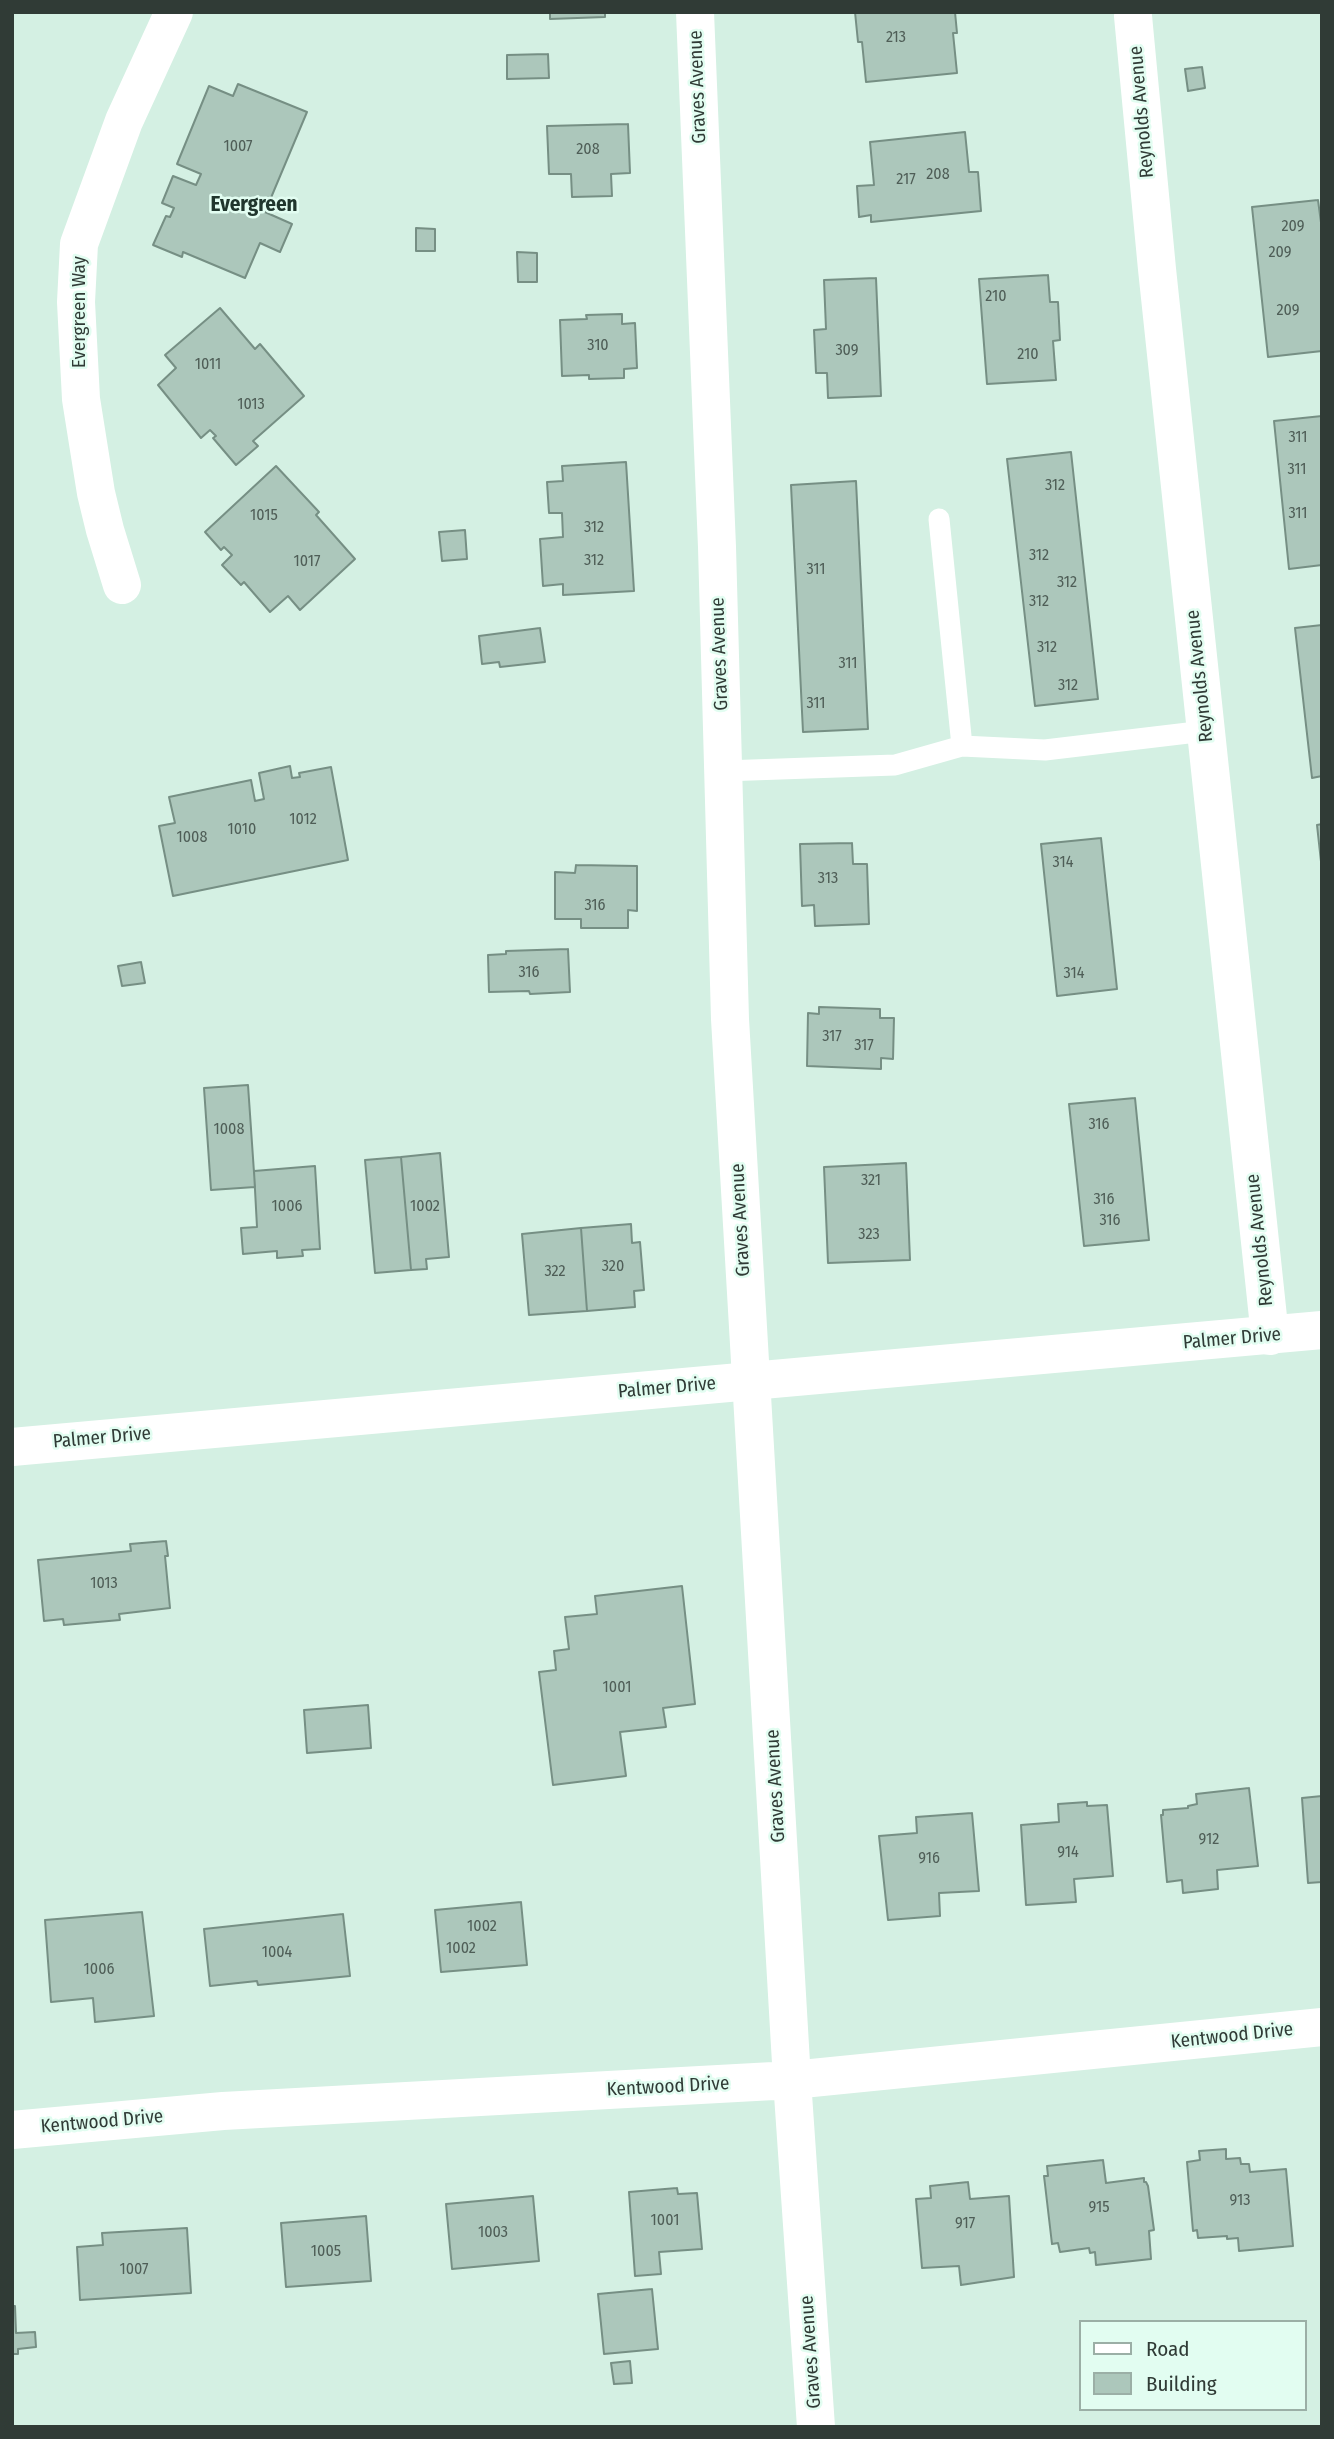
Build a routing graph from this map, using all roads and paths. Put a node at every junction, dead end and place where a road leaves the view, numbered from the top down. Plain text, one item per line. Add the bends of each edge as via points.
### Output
1 (174, 12) edge
2 (695, 12) edge
3 (1133, 16) dead end
4 (939, 519) dead end
5 (122, 585) dead end
6 (1205, 731) junction
7 (962, 746) junction
8 (723, 771) junction
9 (1322, 1330) edge
10 (1270, 1336) junction
11 (750, 1381) junction
12 (12, 1447) edge
13 (1322, 2027) edge
14 (792, 2080) junction
15 (12, 2130) edge
16 (816, 2427) edge

1 - 5 street, Evergreen Way via 124,121 79,244 76,302 81,398 96,493
2 - 8 street, Graves Avenue
3 - 6 street, Reynolds Avenue
4 - 7 lane
6 - 7 lane via 1045,750
6 - 10 street, Reynolds Avenue
7 - 8 lane via 895,765
8 - 11 street, Graves Avenue via 730,1019
9 - 10 street, Palmer Drive
10 - 11 street, Palmer Drive
11 - 12 street, Palmer Drive
11 - 14 street, Graves Avenue
13 - 14 street, Kentwood Drive
14 - 15 street, Kentwood Drive via 223,2111
14 - 16 street, Graves Avenue

